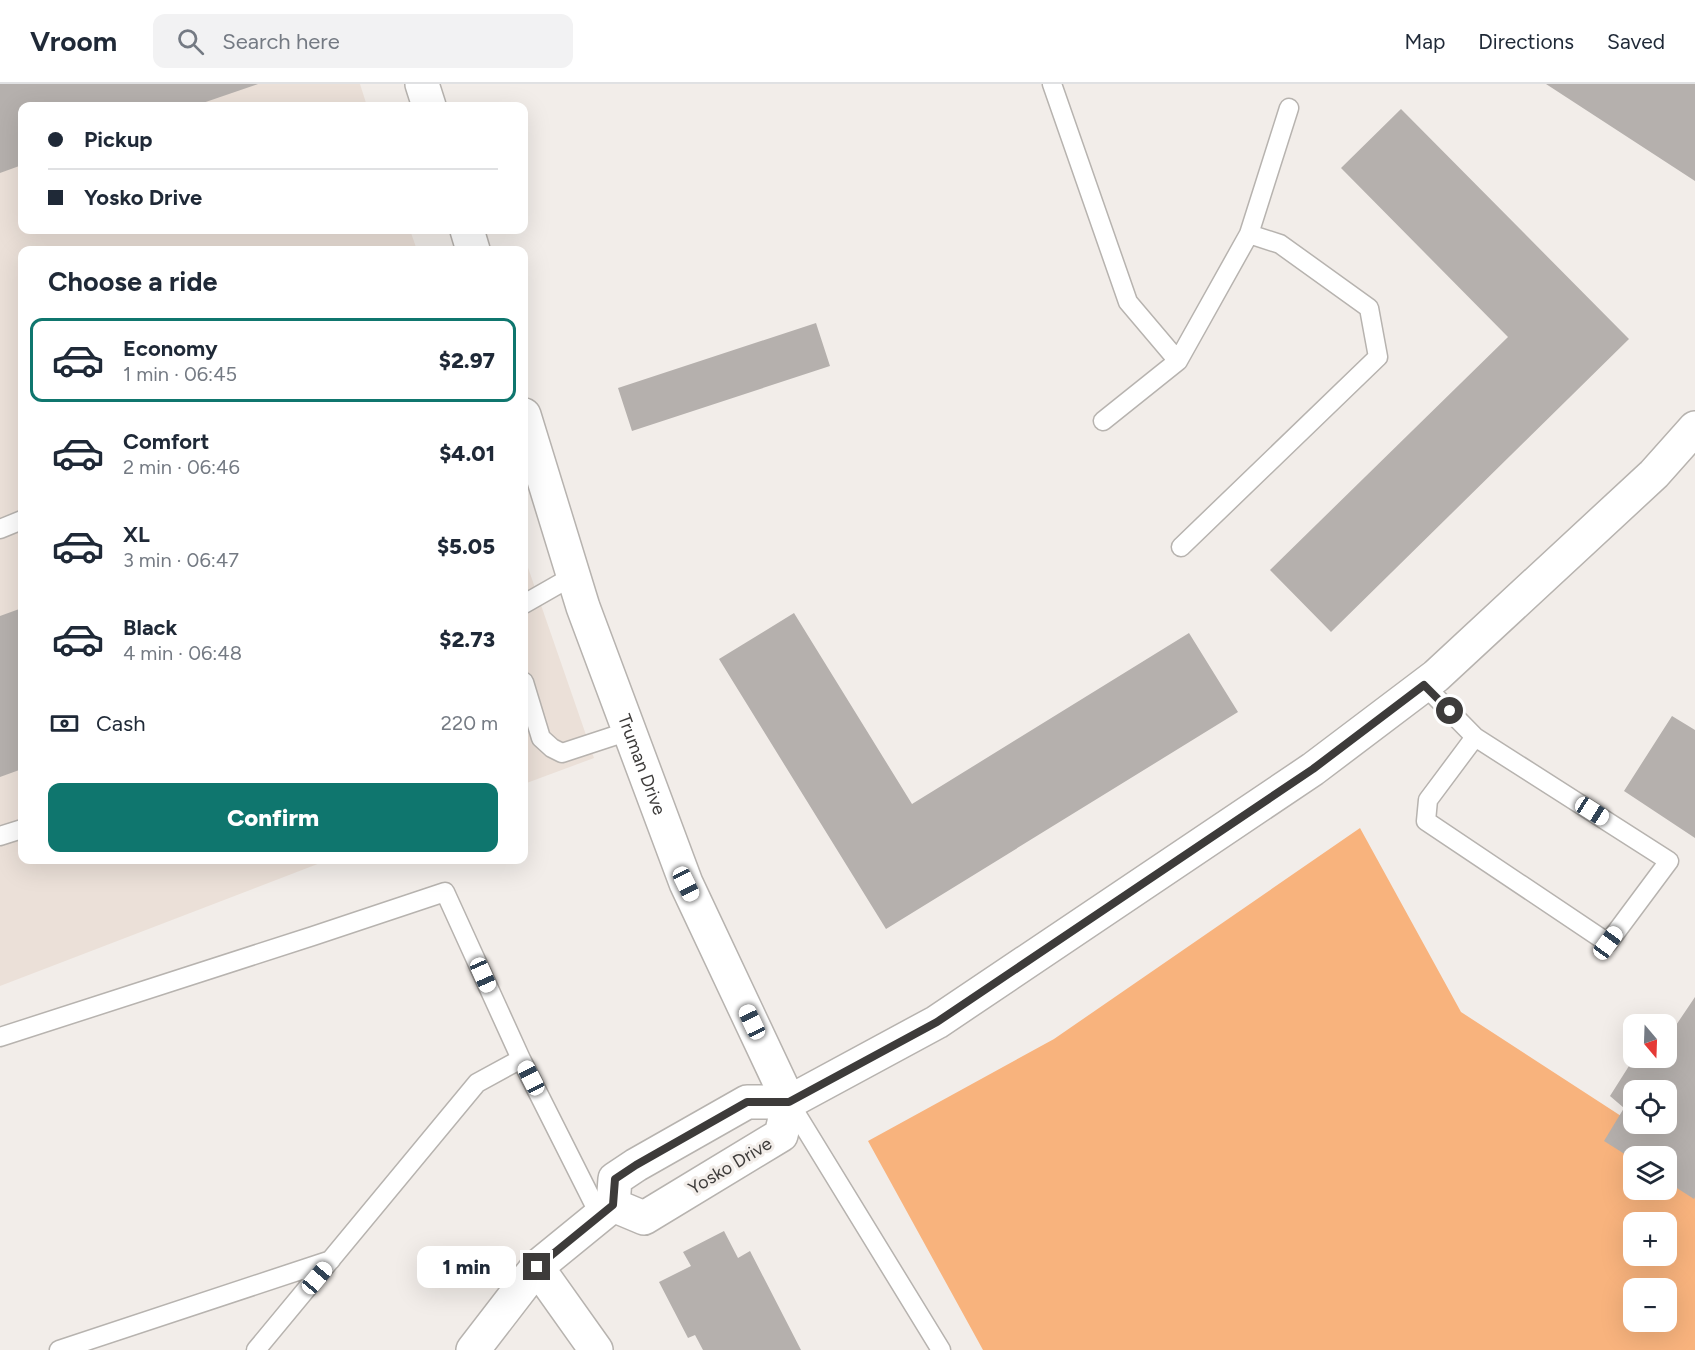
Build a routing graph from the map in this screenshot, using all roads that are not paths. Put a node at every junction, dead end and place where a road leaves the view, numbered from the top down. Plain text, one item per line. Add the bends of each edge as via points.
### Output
1 (422, 84) edge
2 (1052, 84) edge
3 (428, 102) edge
4 (1289, 108) dead end
5 (1249, 234) junction
6 (1178, 362) junction
7 (1102, 421) dead end
8 (528, 428) edge
9 (1695, 428) edge
10 (18, 522) edge
11 (0, 529) edge
12 (1181, 547) dead end
13 (573, 576) junction
14 (528, 601) edge
15 (1424, 685) junction
16 (528, 694) edge
17 (629, 731) junction
18 (1475, 737) junction
19 (18, 830) edge
20 (0, 836) edge
21 (0, 1037) edge
22 (521, 1059) junction
23 (789, 1102) junction
24 (607, 1210) junction
25 (332, 1260) junction
26 (537, 1267) junction
27 (59, 1350) edge
28 (256, 1350) edge
29 (473, 1350) edge
30 (596, 1350) edge
31 (941, 1350) edge

1 - 3 street
2 - 6 lane via 1128,302
4 - 5 lane
5 - 6 lane
5 - 12 lane via 1280,244 1369,308 1378,357
6 - 7 lane
8 - 13 street, Truman Drive
9 - 15 street via 1654,474
10 - 11 lane
13 - 14 lane
13 - 17 street, Truman Drive
15 - 18 lane
15 - 23 street via 1313,769 937,1022
16 - 17 lane via 542,738 562,753
17 - 23 street, Truman Drive via 686,884
18 - 18 lane via 1669,861 1608,943 1426,821 1428,800
19 - 20 lane
21 - 22 lane via 445,892
22 - 24 lane
22 - 25 lane via 477,1083
23 - 24 street via 747,1102 636,1165 615,1179
23 - 24 street, Yosko Drive via 781,1135 644,1218
23 - 31 lane
24 - 26 street
25 - 27 lane
25 - 28 lane
26 - 29 street
26 - 30 street

